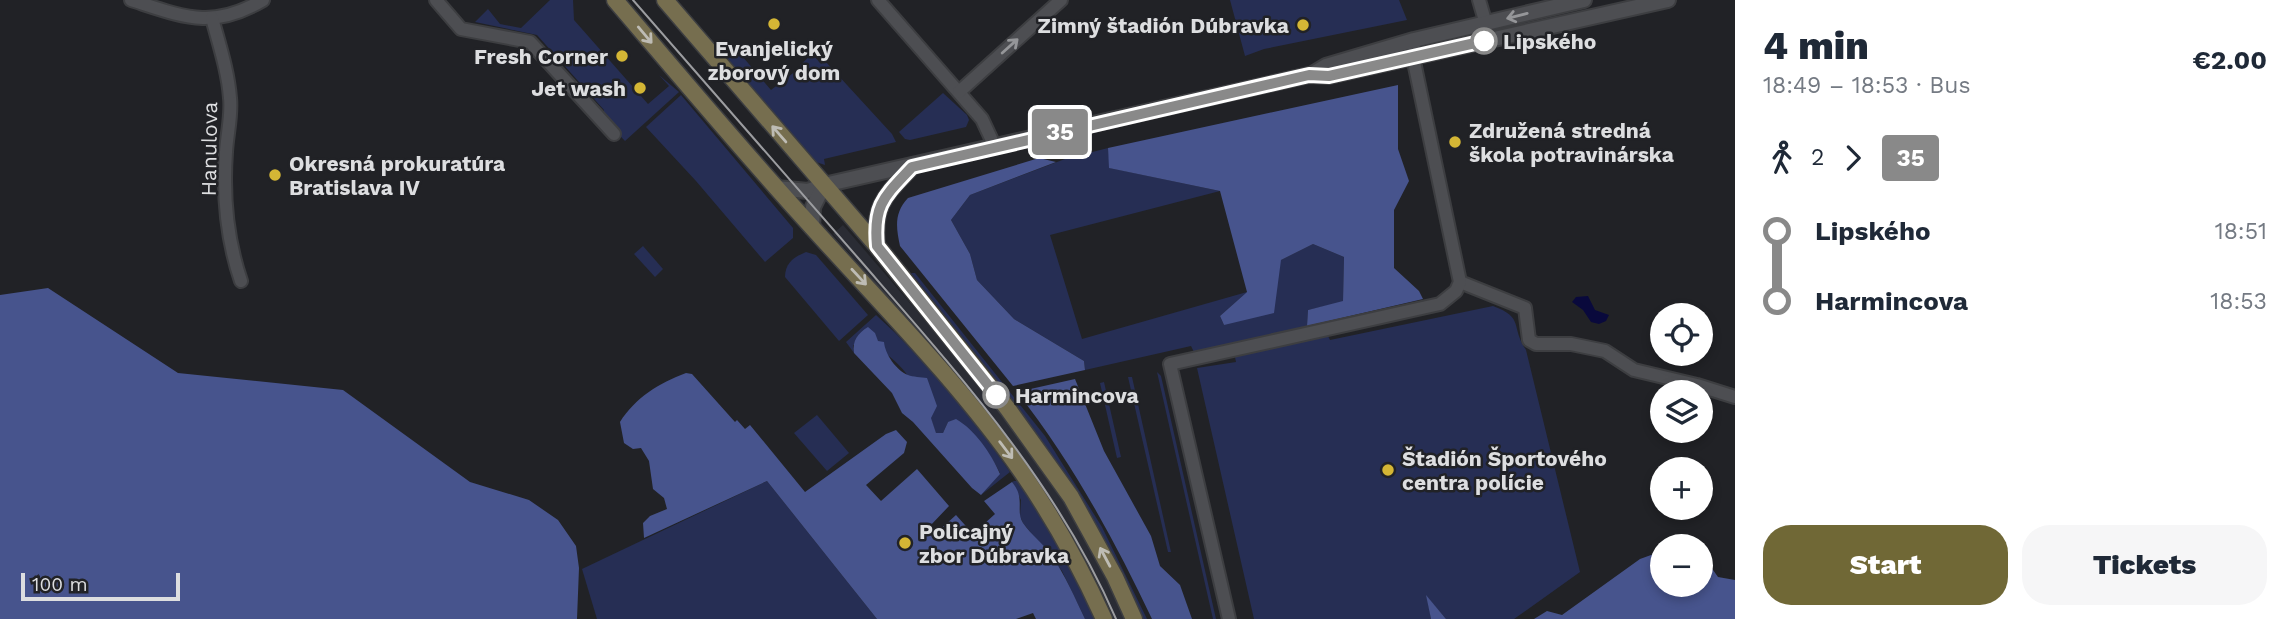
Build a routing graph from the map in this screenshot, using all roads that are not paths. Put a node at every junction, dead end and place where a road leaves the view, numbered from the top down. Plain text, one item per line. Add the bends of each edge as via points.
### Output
1 (131, 0) edge
2 (436, 0) edge
3 (615, 0) edge
4 (665, 0) edge
5 (878, 0) edge
6 (1061, 0) edge
7 (1479, 0) edge
8 (1584, 0) edge
9 (1668, 0) edge
10 (258, 1) edge
11 (212, 18) junction
12 (1486, 24) junction
13 (1414, 40) junction
14 (1413, 57) junction
15 (1309, 75) junction
16 (959, 92) junction
17 (614, 134) dead end
18 (995, 147) junction
19 (912, 167) junction
20 (824, 185) junction
21 (776, 188) junction
22 (812, 228) junction
23 (877, 246) junction
24 (241, 281) dead end
25 (1460, 282) junction
26 (1735, 397) edge
27 (1104, 619) edge
28 (1134, 619) edge
29 (1229, 619) edge

1 - 11 street via 180,15
2 - 17 street via 461,29 530,42
3 -> 21 main road
20 -> 4 main road
5 - 16 street
16 -> 6 street
7 - 12 street
8 -> 12 street
9 - 14 street
10 - 11 street via 230,17
11 - 24 street, Hanulova via 231,101 225,153 229,237
12 - 13 street
13 - 14 street
13 - 15 street
14 - 15 street via 1329,76
14 - 25 street
15 - 18 street
16 - 18 street via 982,119
18 - 19 street
19 - 20 street
19 - 23 street via 878,210
20 - 21 street via 808,191
20 - 22 street via 813,207
20 - 23 main road
21 - 22 main road
22 -> 27 main road via 986,423 1041,501
28 -> 23 main road via 1093,535 1060,481
25 - 26 street via 1525,308 1529,340 1536,344 1571,344 1605,351 1634,370
25 - 29 street via 1440,304 1170,364

